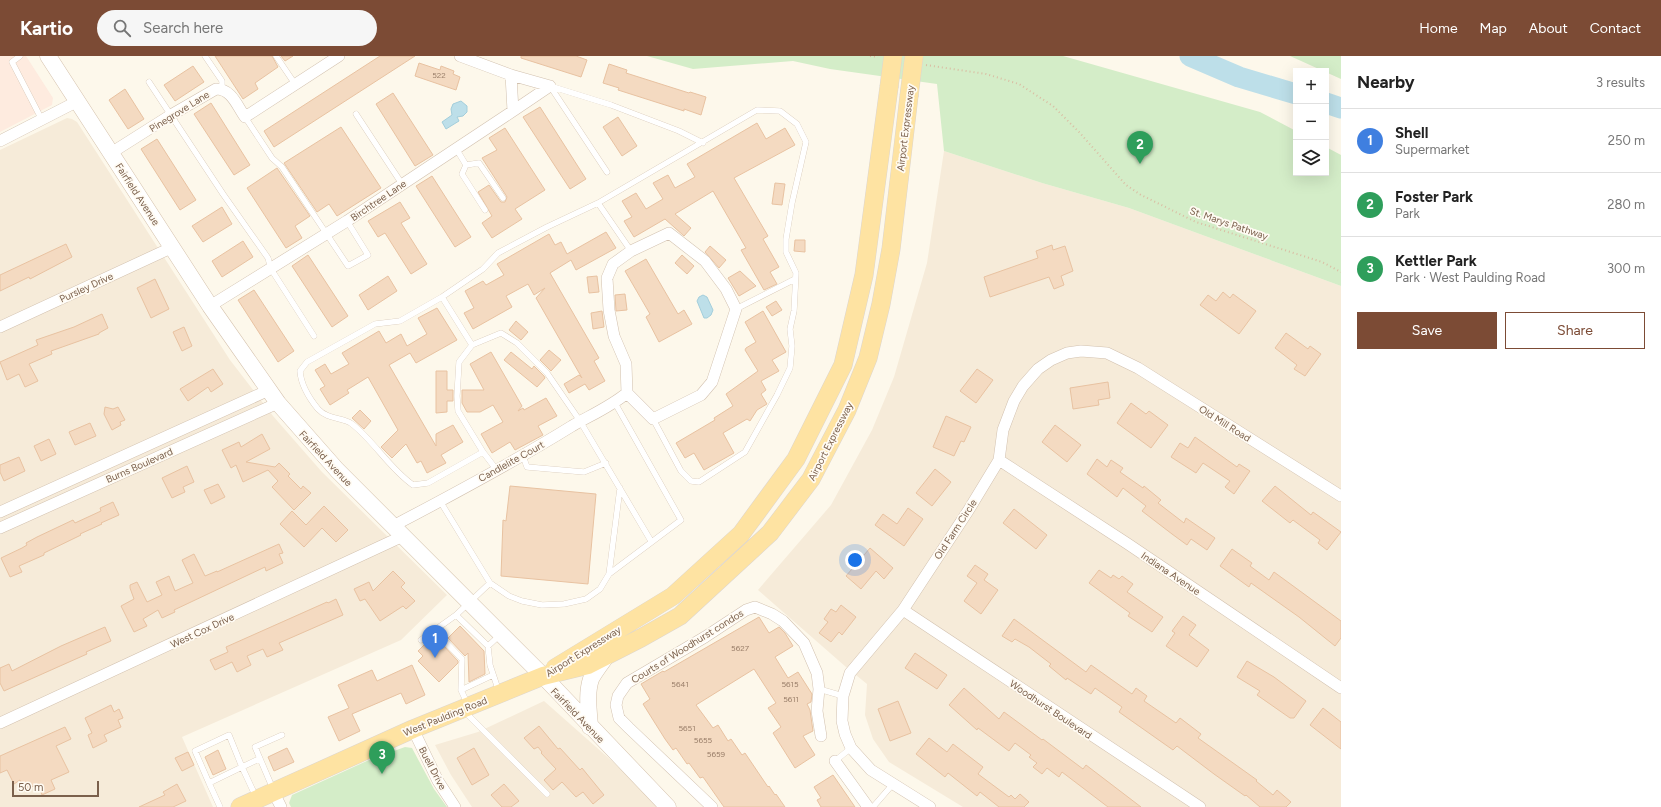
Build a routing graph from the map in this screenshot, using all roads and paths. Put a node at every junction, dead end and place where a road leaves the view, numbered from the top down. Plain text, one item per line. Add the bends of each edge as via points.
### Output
1 (20, 56) edge
2 (48, 56) edge
3 (205, 56) edge
4 (276, 56) edge
5 (340, 56) edge
6 (460, 56) edge
7 (870, 56) edge
8 (889, 57) edge
9 (919, 60) edge
10 (511, 75) junction
11 (150, 82) dead end
12 (295, 84) junction
13 (550, 86) junction
14 (222, 89) junction
15 (78, 101) junction
16 (513, 111) junction
17 (356, 114) dead end
18 (171, 115) junction
19 (245, 117) junction
20 (42, 120) junction
21 (0, 141) edge
22 (703, 143) junction
23 (457, 150) junction
24 (111, 153) junction
25 (466, 165) junction
26 (607, 172) dead end
27 (402, 184) junction
28 (503, 198) dead end
29 (598, 203) junction
30 (485, 210) dead end
31 (347, 221) junction
32 (327, 234) junction
33 (173, 247) junction
34 (631, 251) junction
35 (271, 270) junction
36 (1341, 272) edge
37 (795, 279) junction
38 (442, 297) junction
39 (210, 306) junction
40 (736, 309) junction
41 (0, 327) edge
42 (314, 336) dead end
43 (472, 345) junction
44 (1107, 353) joint
45 (627, 393) junction
46 (273, 397) junction
47 (615, 403) junction
48 (653, 419) junction
49 (580, 421) junction
50 (483, 452) junction
51 (523, 456) junction
52 (999, 460) junction
53 (606, 463) junction
54 (496, 470) junction
55 (620, 488) junction
56 (1341, 496) edge
57 (440, 501) junction
58 (0, 512) edge
59 (0, 528) edge
60 (398, 531) junction
61 (652, 541) junction
62 (609, 574) junction
63 (490, 583) junction
64 (468, 602) junction
65 (903, 610) junction
66 (456, 615) junction
67 (434, 630) junction
68 (501, 635) junction
69 (420, 640) dead end
70 (488, 646) junction
71 (607, 655) junction
72 (493, 675) junction
73 (543, 676) junction
74 (1341, 688) edge
75 (819, 689) junction
76 (461, 690) junction
77 (500, 694) junction
78 (843, 696) junction
79 (465, 708) junction
80 (0, 723) edge
81 (590, 727) junction
82 (413, 729) junction
83 (282, 735) dead end
84 (821, 736) dead end
85 (851, 748) junction
86 (259, 759) junction
87 (835, 761) joint
88 (242, 767) junction
89 (209, 783) junction
90 (893, 784) junction
91 (274, 791) junction
92 (547, 794) dead end
93 (257, 799) junction
94 (220, 807) edge
95 (240, 807) edge
96 (281, 807) edge
97 (455, 807) edge
98 (668, 807) edge
99 (712, 807) edge
100 (868, 807) edge
101 (873, 807) edge
102 (930, 807) edge
103 (1200, 807) edge

1 - 20 lane via 12,62
2 - 15 main road, Fairfield Avenue
3 - 14 lane via 222,81
4 - 12 lane
5 - 12 street
6 - 10 street
7 - 8 path
8 - 73 main road, Airport Expressway, bridge via 889,86 864,275 843,365 796,459 741,534 673,596
9 - 36 path, St. Marys Pathway via 986,74 1019,84 1053,106 1126,185 1141,195 1196,222 1322,262
9 - 71 main road, Airport Expressway, bridge via 909,96 891,249 868,358 847,410 811,479 770,533 680,616
10 - 13 street
10 - 16 street
11 - 18 lane
12 - 19 street
13 - 16 street, Birchtree Lane
13 - 22 lane via 611,105
13 - 26 lane
14 - 18 street, Pinegrove Lane via 212,90
14 - 19 street, Pinegrove Lane via 229,93
15 - 20 street
15 - 24 main road, Fairfield Avenue
16 - 23 street, Birchtree Lane
17 - 27 lane
18 - 24 street, Pinegrove Lane
18 - 35 lane via 268,258
19 - 32 lane
20 - 21 street
22 - 29 lane
22 - 37 lane via 757,110 780,111 797,124 806,142 792,203 786,246 786,252 796,273
23 - 25 lane
23 - 27 street, Birchtree Lane
24 - 33 main road, Fairfield Avenue
25 - 28 lane via 479,163
25 - 30 lane via 462,174
27 - 31 street, Birchtree Lane
29 - 34 lane
29 - 38 lane via 498,253 482,269
31 - 32 street, Birchtree Lane
31 - 32 lane via 368,254 348,266
32 - 35 street, Birchtree Lane
33 - 39 main road, Fairfield Avenue
33 - 41 street, Pursley Drive
34 - 40 street via 669,233 705,261 726,289
34 - 45 street via 613,264 607,278 614,336 626,364
35 - 39 street, Birchtree Lane
35 - 42 lane
37 - 40 lane
37 - 48 lane via 794,311 790,329 790,368 745,452 699,482 691,481 680,471
38 - 43 lane
38 - 50 lane via 400,321 375,324 307,362 300,371 301,382 319,410 332,418 350,422 401,477 412,485 428,483
39 - 46 main road, Fairfield Avenue
40 - 48 street via 712,382 701,395
43 - 49 lane via 501,333 517,342 547,373
43 - 50 lane via 459,362 457,406 459,416
44 - 52 street, Old Farm Circle via 1067,353 1038,369 1023,386 1014,402 1003,430
44 - 56 street, Old Mill Road via 1138,368
45 - 47 street, Candlelite Court
45 - 48 street
46 - 58 street, Burns Boulevard
46 - 59 street, Burns Boulevard
46 - 60 main road, Fairfield Avenue via 337,470
47 - 49 street, Candlelite Court
47 - 61 lane via 680,520
49 - 51 street, Candlelite Court
49 - 53 lane
50 - 54 lane
51 - 53 lane via 527,467 584,472
51 - 54 street, Candlelite Court
52 - 65 street, Old Farm Circle
52 - 74 street, Indiana Avenue
53 - 55 lane
54 - 57 street, Candlelite Court
55 - 61 lane
55 - 62 lane
57 - 60 street, Candlelite Court
57 - 63 lane
60 - 64 main road, Fairfield Avenue
60 - 80 street, West Cox Drive
61 - 62 lane
62 - 63 lane via 600,589 586,599 564,604 542,605 522,601 509,596
63 - 64 lane
64 - 66 lane
64 - 68 main road, Fairfield Avenue
65 - 78 street, Old Farm Circle via 850,673
65 - 103 street, Woodhurst Boulevard
66 - 67 lane
66 - 70 lane via 480,643
67 - 69 lane
67 - 76 lane via 464,657 466,670
68 - 70 lane
68 - 73 main road, Fairfield Avenue
70 - 72 lane via 488,665
71 - 73 main road, Airport Expressway via 588,665
71 - 81 main road via 589,686
72 - 76 lane
72 - 77 lane
73 - 77 main road, West Paulding Road
73 - 81 main road, Fairfield Avenue
75 - 78 lane
75 - 84 street, Courts of Woodhurst condos via 817,711
75 - 99 street, Courts of Woodhurst condos via 817,673 804,644 783,621 755,607 746,610 627,683 618,696 616,705 620,718
76 - 79 lane
77 - 79 main road, West Paulding Road
78 - 85 street, Old Farm Circle via 842,722
79 - 82 main road, West Paulding Road
79 - 92 lane
81 - 98 main road, Fairfield Avenue
82 - 91 main road, West Paulding Road
82 - 97 street, Buell Drive via 438,781
83 - 86 lane via 255,747
85 - 87 lane
85 - 90 street via 871,770
86 - 88 lane
86 - 91 lane
87 - 100 street
88 - 89 lane
88 - 89 lane via 229,735 195,751
88 - 93 lane
89 - 94 lane
90 - 101 lane
90 - 102 street
91 - 93 main road, West Paulding Road
91 - 96 street
93 - 95 main road, West Paulding Road

